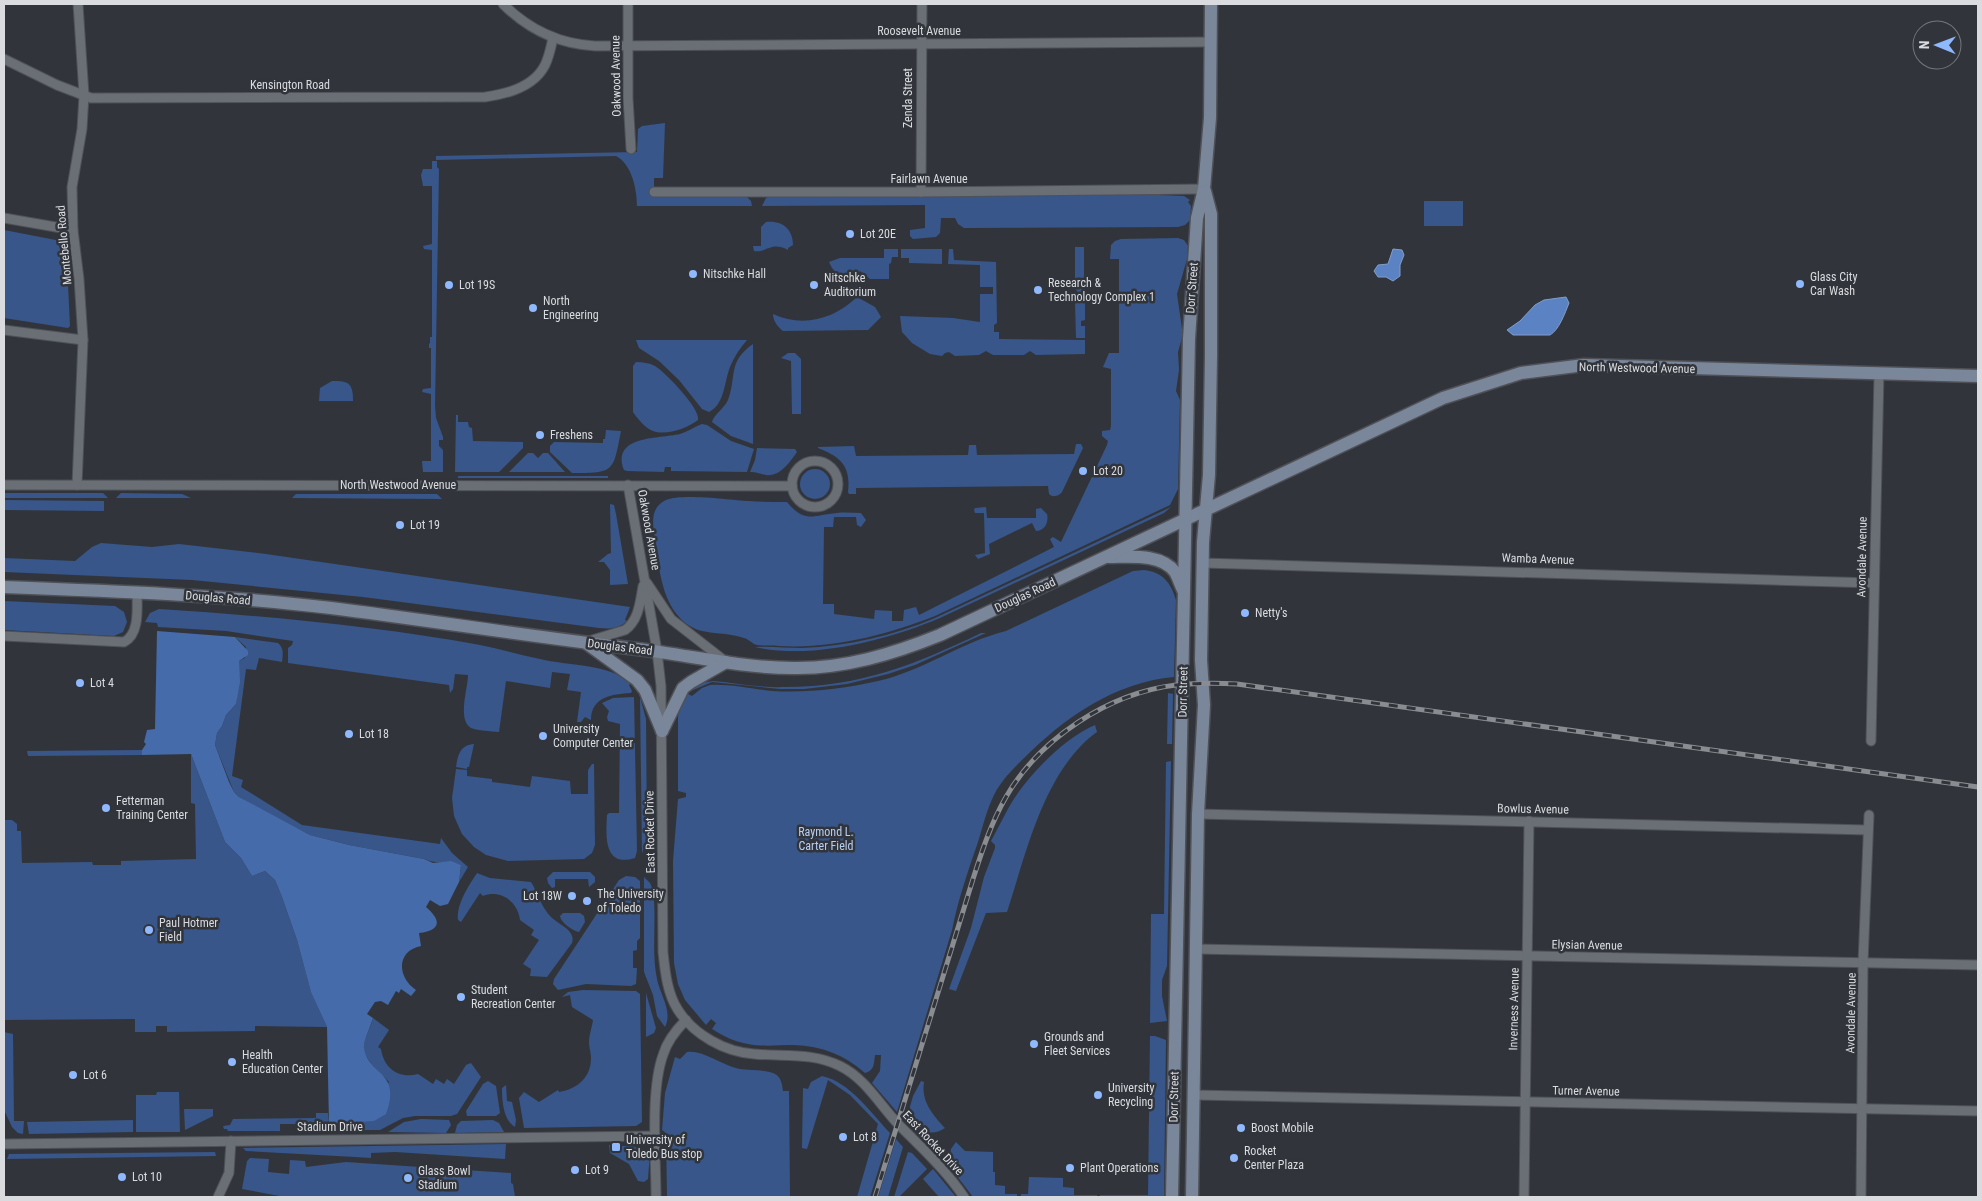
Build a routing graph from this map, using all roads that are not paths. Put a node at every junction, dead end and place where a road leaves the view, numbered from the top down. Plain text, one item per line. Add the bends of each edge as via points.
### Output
1 (78, 4) edge
2 (503, 4) edge
3 (628, 4) edge
4 (922, 4) edge
5 (1211, 4) edge
6 (553, 38) junction
7 (1210, 42) junction
8 (922, 44) junction
9 (628, 46) junction
10 (4, 59) edge
11 (84, 95) junction
12 (631, 149) dead end
13 (1204, 189) junction
14 (654, 192) dead end
15 (921, 192) junction
16 (4, 218) edge
17 (73, 230) junction
18 (1192, 291) junction
19 (4, 330) edge
20 (83, 340) junction
21 (1207, 356) junction
22 (1879, 373) junction
23 (1978, 376) edge
24 (4, 485) edge
25 (78, 485) junction
26 (628, 485) junction
27 (792, 486) junction
28 (1206, 510) junction
29 (1185, 520) junction
30 (1106, 556) junction
31 (1202, 563) junction
32 (644, 578) junction
33 (1874, 583) junction
34 (4, 587) edge
35 (137, 592) junction
36 (1184, 593) junction
37 (4, 636) edge
38 (585, 643) junction
39 (657, 651) junction
40 (726, 662) junction
41 (662, 731) junction
42 (1871, 741) dead end
43 (1198, 814) junction
44 (1869, 815) dead end
45 (1529, 821) junction
46 (1868, 830) junction
47 (1196, 949) junction
48 (1527, 956) junction
49 (1864, 963) junction
50 (1978, 965) edge
51 (1176, 979) junction
52 (686, 1020) junction
53 (1194, 1095) junction
54 (1524, 1102) junction
55 (1862, 1109) junction
56 (1978, 1111) edge
57 (656, 1136) junction
58 (231, 1140) junction
59 (4, 1144) edge
60 (218, 1197) edge
61 (656, 1197) edge
62 (964, 1197) edge
63 (1172, 1197) edge
64 (1192, 1197) edge
65 (1524, 1197) edge
66 (1861, 1197) edge

1 - 11 street, Montebello Road
2 - 6 street, Roosevelt Avenue via 532,27
3 - 9 street, Oakwood Avenue
4 - 8 street, Zenda Street
5 - 7 main road, Dorr Street
6 - 9 street, Roosevelt Avenue via 583,45
6 - 11 street, Kensington Road via 547,61 539,74 517,89 494,96 110,99
7 - 8 street, Roosevelt Avenue
7 - 13 main road, Dorr Street via 1210,118
8 - 9 street, Roosevelt Avenue
8 - 15 street, Zenda Street
9 - 12 street, Oakwood Avenue
10 - 11 street, Kensington Road
11 - 17 street, Montebello Road via 72,187
13 - 15 street, Fairlawn Avenue
13 - 18 main road, Dorr Street via 1197,218
13 - 21 main road, Dorr Street via 1210,214
14 - 15 street, Fairlawn Avenue
16 - 17 street
17 - 20 street, Montebello Road
18 - 21 main road via 1203,296
18 - 29 main road, Dorr Street
19 - 20 street
20 - 25 street, Montebello Road
21 - 28 main road, Dorr Street via 1210,411
22 - 23 main road, North Westwood Avenue
22 - 28 main road, North Westwood Avenue via 1584,366 1521,373 1443,398
22 - 33 street, Avondale Avenue
24 - 25 street, North Westwood Avenue
25 - 26 street, North Westwood Avenue
26 - 27 street, North Westwood Avenue
26 - 32 street, Oakwood Avenue
27 - 27 street via 798,499 818,507 830,500 838,481 826,464 813,460 795,472
28 - 29 main road, Douglas Road
28 - 31 main road, Dorr Street
29 - 30 main road, Douglas Road
29 - 36 main road, Dorr Street
30 - 36 main road via 1162,562 1175,573
30 - 40 main road, Douglas Road via 940,635 884,655 836,665 794,668
31 - 33 street, Wamba Avenue
31 - 43 main road, Dorr Street via 1204,705
32 - 38 street, Oakwood Avenue via 638,611 630,626
32 - 39 street, Oakwood Avenue
32 - 40 street, Oakwood Avenue via 671,618
33 - 42 street, Avondale Avenue
34 - 35 main road, Douglas Road
35 - 37 street via 135,627 124,642
35 - 38 main road, Douglas Road via 330,608
36 - 51 main road, Dorr Street
38 - 39 main road, Douglas Road
38 - 41 main road via 637,680 645,690
39 - 40 main road, Douglas Road
39 - 41 street, East Rocket Drive
40 - 41 main road via 683,688
41 - 52 street, East Rocket Drive via 665,970 677,1009
43 - 45 street, Bowlus Avenue
43 - 47 main road, Dorr Street
44 - 46 street, Avondale Avenue
45 - 46 street, Bowlus Avenue
45 - 48 street, Inverness Avenue
46 - 49 street, Avondale Avenue
47 - 48 street, Elysian Avenue
47 - 53 main road, Dorr Street
48 - 49 street, Elysian Avenue
48 - 54 street, Inverness Avenue
49 - 50 street, Elysian Avenue
49 - 55 street, Avondale Avenue
51 - 53 main road via 1187,983
51 - 63 main road, Dorr Street
52 - 57 street via 670,1039 661,1061
52 - 62 street, East Rocket Drive via 706,1037 735,1051 756,1055 802,1055 842,1066 934,1158
53 - 54 street, Turner Avenue
53 - 64 main road, Dorr Street
54 - 55 street, Turner Avenue
54 - 65 street, Inverness Avenue
55 - 56 street, Turner Avenue
55 - 66 street, Avondale Avenue
57 - 58 street, Stadium Drive
57 - 61 street
58 - 59 street, Stadium Drive
58 - 60 street via 229,1173

